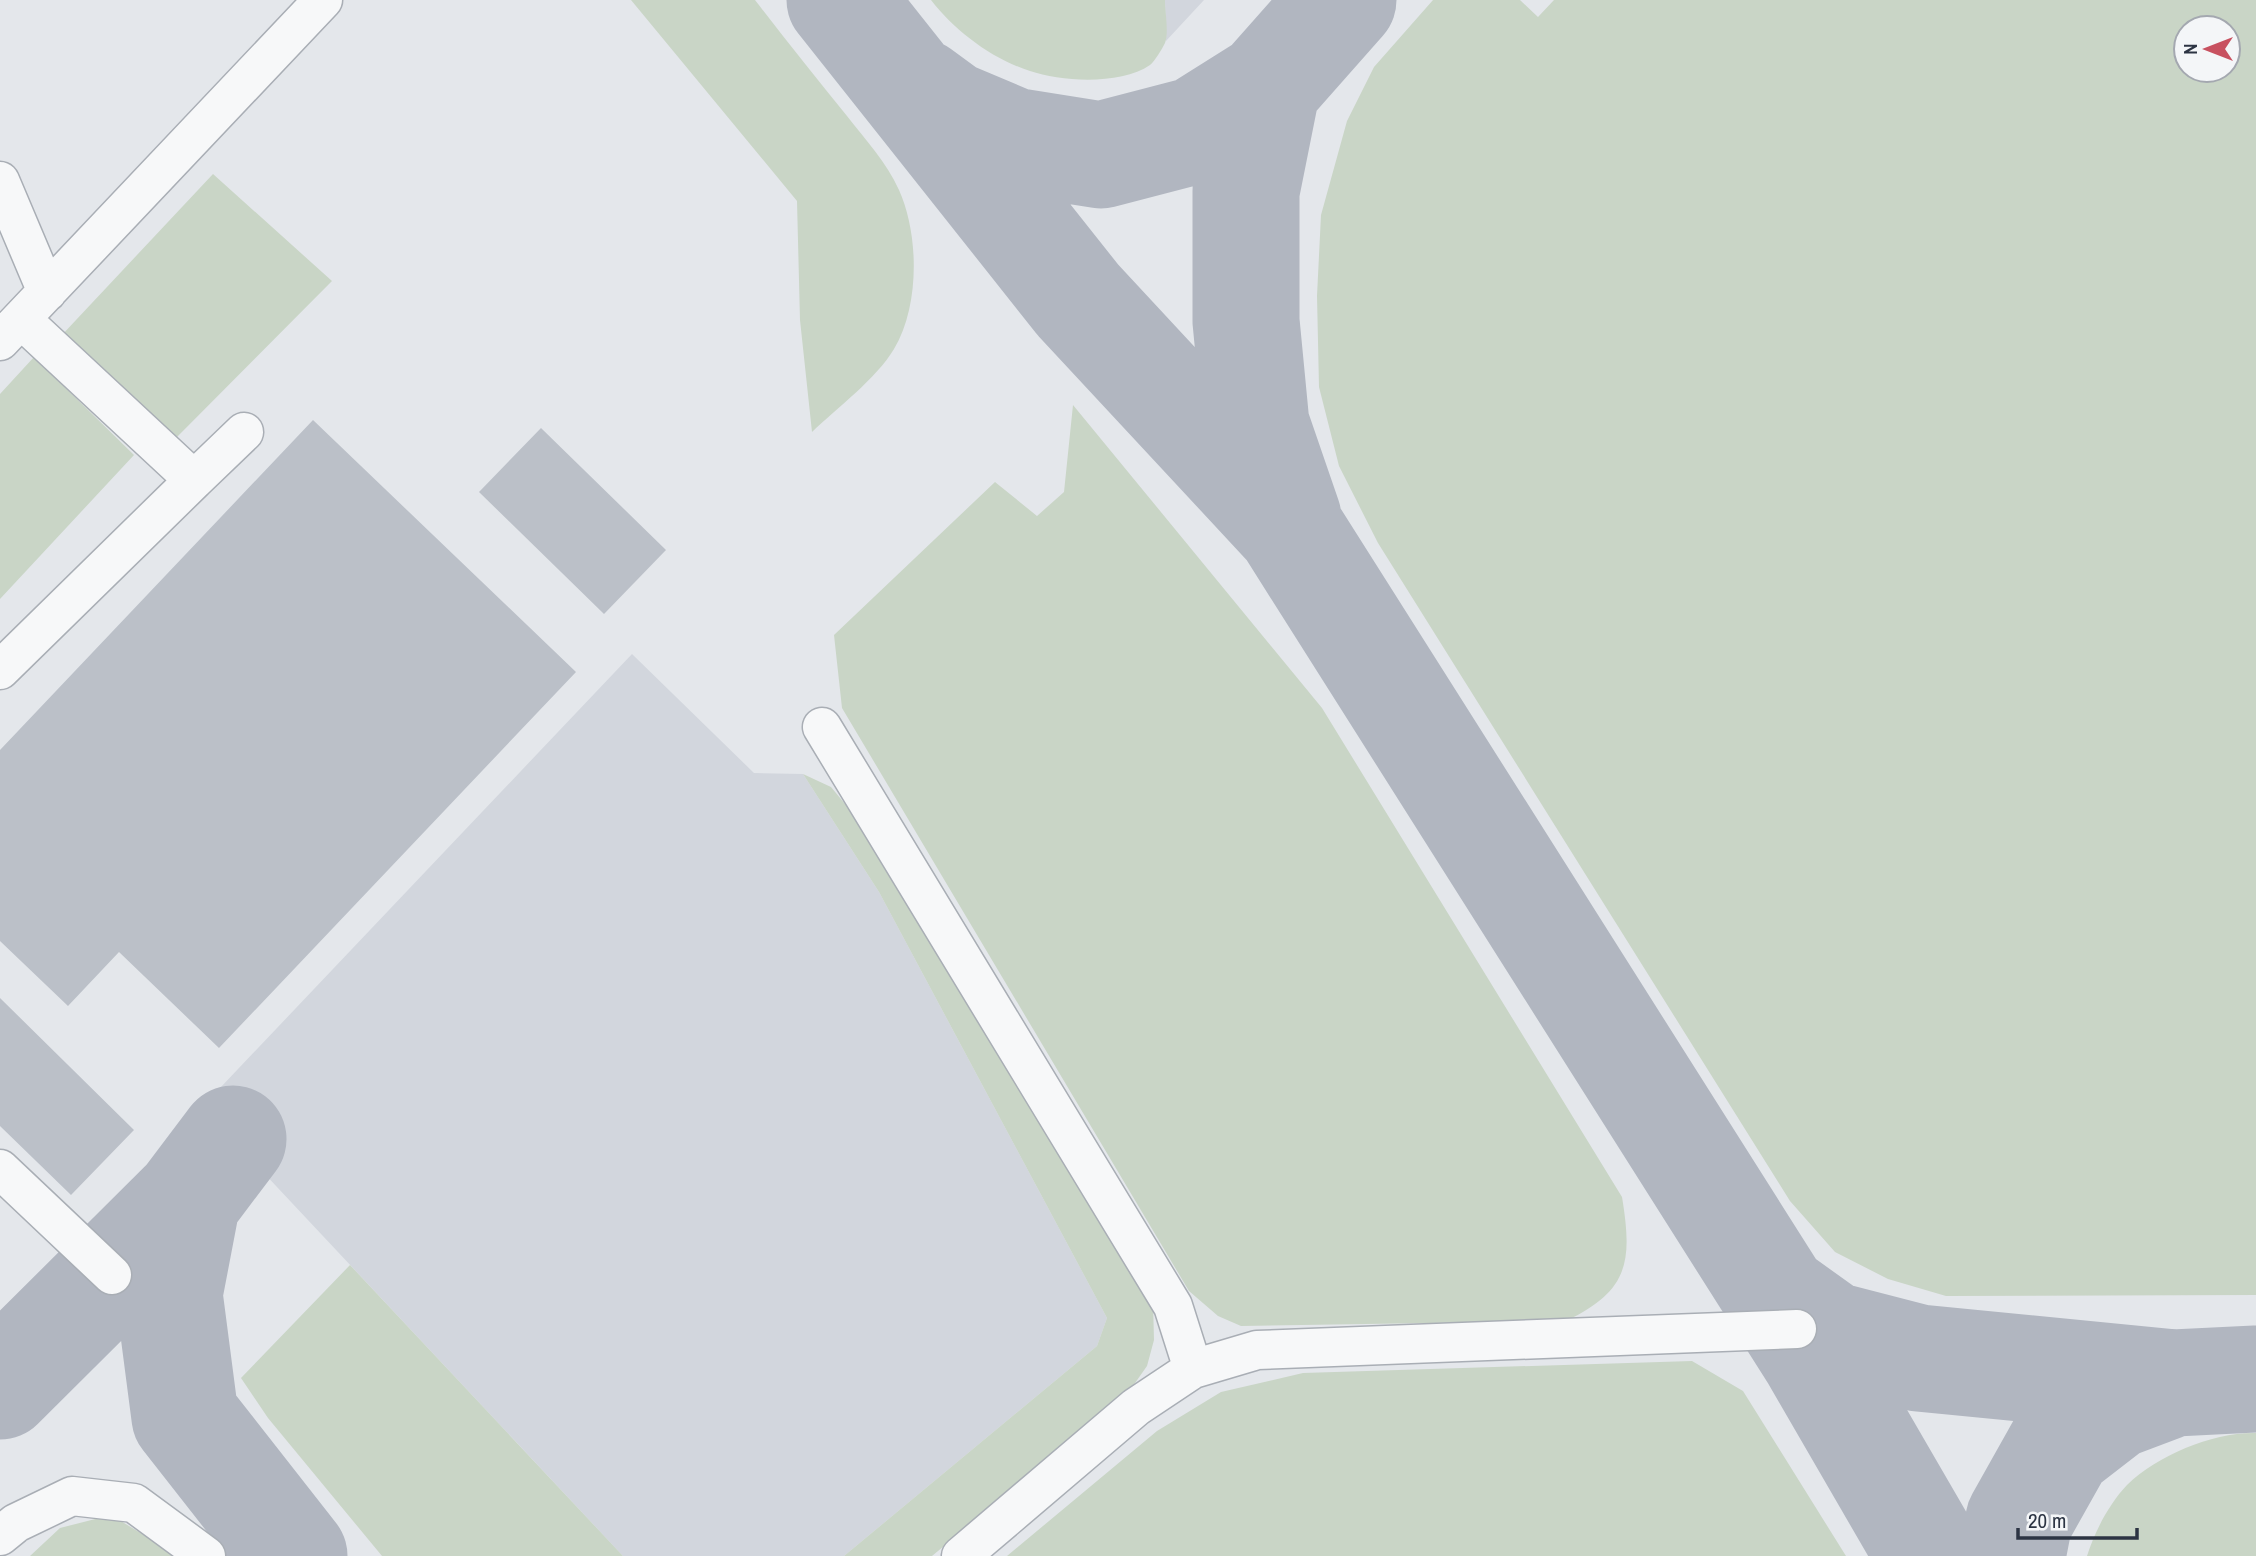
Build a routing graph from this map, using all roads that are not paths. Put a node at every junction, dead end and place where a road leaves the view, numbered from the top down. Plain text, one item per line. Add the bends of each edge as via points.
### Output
1 (323, 0) edge
2 (0, 181) edge
3 (47, 292) junction
4 (11, 330) edge
5 (244, 432) dead end
6 (194, 480) junction
7 (0, 670) edge
8 (822, 727) dead end
9 (0, 1169) edge
10 (112, 1275) dead end
11 (1797, 1329) dead end
12 (1193, 1369) junction
13 (0, 1536) edge
14 (206, 1556) edge
15 (961, 1556) edge

1 - 3 lane
2 - 3 lane
3 - 4 lane
4 - 6 lane
5 - 6 lane
6 - 7 lane
8 - 12 lane via 1173,1306
9 - 10 lane
11 - 12 lane via 1257,1350
12 - 15 lane via 1136,1407
13 - 14 lane via 16,1523 72,1496 134,1503

